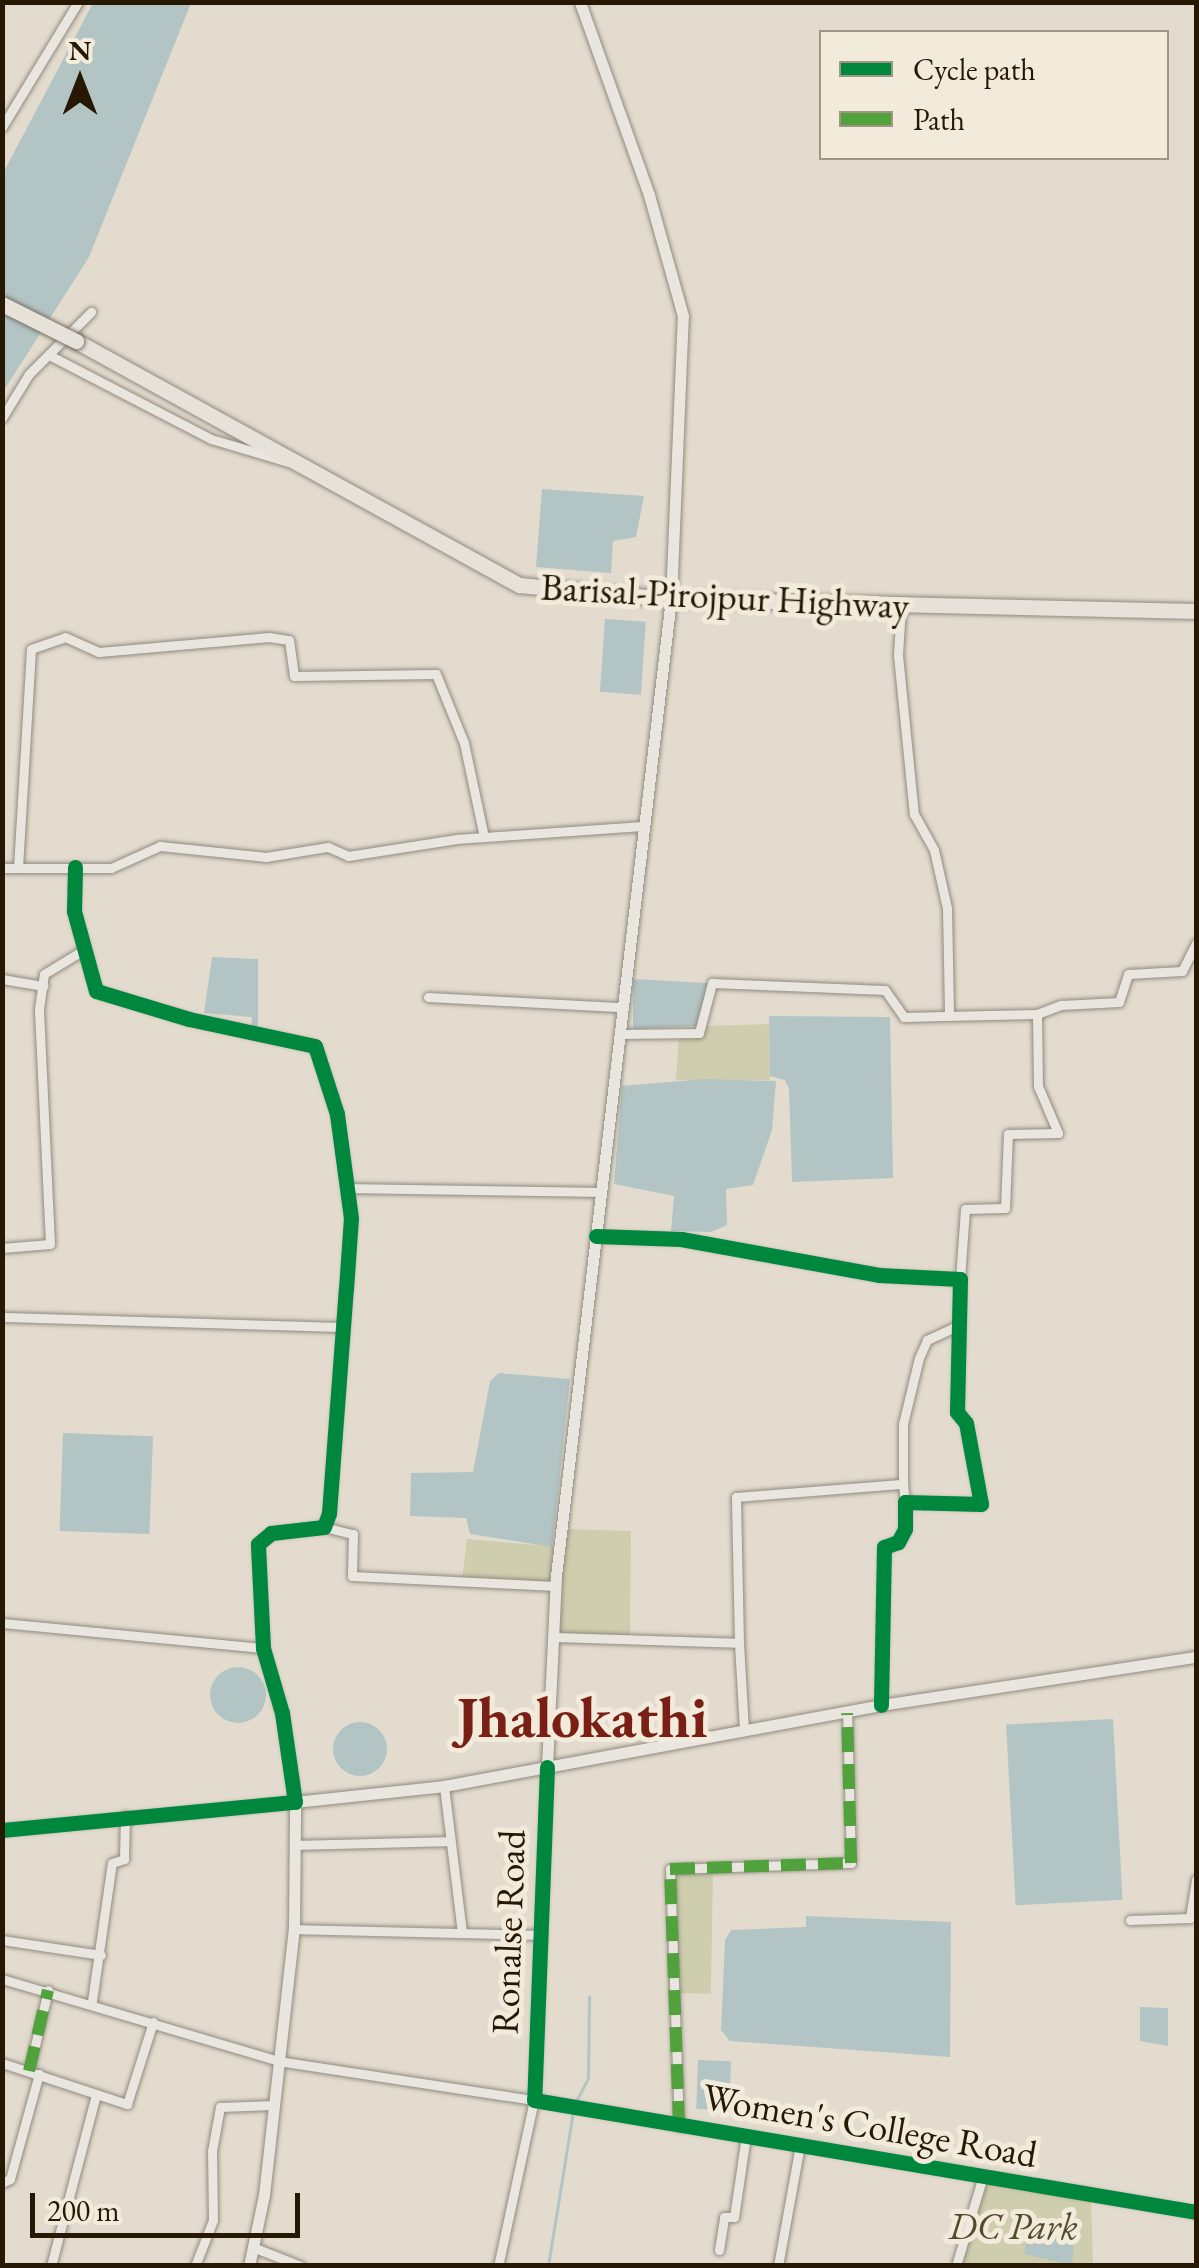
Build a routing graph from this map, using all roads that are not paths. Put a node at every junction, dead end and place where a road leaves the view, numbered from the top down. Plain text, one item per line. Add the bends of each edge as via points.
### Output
1 (78, 2) edge
2 (580, 2) edge
3 (2, 127) edge
4 (2, 304) edge
5 (91, 312) dead end
6 (49, 355) junction
7 (2, 418) edge
8 (296, 463) junction
9 (670, 599) junction
10 (900, 607) junction
11 (1196, 611) edge
12 (642, 826) junction
13 (484, 837) junction
14 (75, 867) junction
15 (2, 868) edge
16 (18, 868) junction
17 (1196, 943) edge
18 (82, 950) junction
19 (2, 979) edge
20 (42, 986) junction
21 (428, 997) dead end
22 (622, 1007) junction
23 (1037, 1014) junction
24 (950, 1015) junction
25 (619, 1034) junction
26 (347, 1188) junction
27 (601, 1192) junction
28 (596, 1236) junction
29 (2, 1248) edge
30 (960, 1279) junction
31 (2, 1316) edge
32 (960, 1325) junction
33 (343, 1327) junction
34 (902, 1484) junction
35 (904, 1502) junction
36 (324, 1527) junction
37 (556, 1586) junction
38 (2, 1623) edge
39 (552, 1637) junction
40 (739, 1643) junction
41 (263, 1648) junction
42 (1196, 1657) edge
43 (881, 1706) junction
44 (847, 1713) junction
45 (744, 1730) junction
46 (547, 1766) junction
47 (444, 1786) junction
48 (295, 1802) junction
49 (125, 1816) junction
50 (2, 1830) edge
51 (450, 1841) junction
52 (297, 1846) junction
53 (1196, 1879) edge
54 (1194, 1918) edge
55 (1130, 1920) dead end
56 (294, 1930) junction
57 (462, 1933) junction
58 (539, 1936) junction
59 (2, 1940) edge
60 (101, 1955) junction
61 (2, 1978) edge
62 (48, 1990) junction
63 (92, 2001) junction
64 (153, 2022) junction
65 (278, 2061) junction
66 (2, 2063) edge
67 (34, 2072) junction
68 (96, 2095) junction
69 (534, 2100) junction
70 (273, 2106) junction
71 (680, 2126) junction
72 (746, 2136) junction
73 (800, 2145) junction
74 (983, 2176) junction
75 (2, 2182) edge
76 (1196, 2212) edge
77 (255, 2248) junction
78 (719, 2250) dead end
79 (51, 2266) edge
80 (195, 2266) edge
81 (249, 2266) edge
82 (301, 2266) edge
83 (498, 2266) edge
84 (778, 2266) edge
85 (956, 2266) edge

1 - 3 street
2 - 9 main road via 649,195 683,316
4 - 8 highway, Barisal-Pirojpur Highway, bridge
5 - 6 street
6 - 7 street
6 - 8 street via 211,439 270,461
8 - 9 highway, Barisal-Pirojpur Highway via 519,584
9 - 10 highway, Barisal-Pirojpur Highway
9 - 12 main road
10 - 11 highway, Barisal-Pirojpur Highway
10 - 24 street via 898,655 914,814 934,850 947,908
12 - 13 street
12 - 22 main road
13 - 14 street via 348,856 328,847 266,857 160,846 111,868
13 - 16 street via 464,743 436,674 294,676 289,640 279,638 98,652 65,637 31,649
14 - 16 street
14 - 18 street
15 - 16 street
17 - 23 street via 1182,971 1128,974 1119,1002 1061,1005
18 - 20 street via 44,974
18 - 26 street via 96,991 218,1027 315,1046 338,1114
19 - 20 street
20 - 29 street via 50,1244
21 - 22 street
22 - 25 main road
23 - 24 street
23 - 30 street via 1038,1086 1058,1132 1008,1134 1006,1208 965,1209
24 - 25 street via 904,1017 885,990 712,983 699,1033
25 - 27 main road
26 - 27 street
26 - 33 street
27 - 28 main road
28 - 30 street via 681,1239 879,1276
28 - 37 main road
30 - 32 street
31 - 33 street
32 - 34 street via 927,1340 919,1358 903,1424
32 - 35 street via 957,1412 966,1423 981,1504
33 - 36 street
34 - 35 street
34 - 40 street via 736,1497
35 - 43 street via 905,1529 898,1542 884,1547
36 - 37 street via 352,1534 352,1576
36 - 41 street via 271,1533 258,1544
37 - 39 main road
38 - 41 street
39 - 40 street
39 - 46 main road
40 - 45 street
41 - 48 street
42 - 43 main road
43 - 44 main road
44 - 45 main road
44 - 71 street via 851,1863 670,1869
45 - 46 main road
46 - 47 main road
46 - 58 street, Ronalse Road
47 - 48 main road
47 - 51 street
48 - 49 street
48 - 52 main road
49 - 50 street
49 - 60 street via 124,1859 112,1863
51 - 52 street
51 - 57 street
52 - 56 main road
53 - 54 street
54 - 55 street
56 - 57 street
56 - 65 main road
57 - 58 street
58 - 69 street, Ronalse Road
59 - 60 street
60 - 63 street
61 - 62 street, Women's College Road
62 - 63 street, Women's College Road
62 - 67 street
63 - 64 street, Women's College Road
64 - 65 street, Women's College Road
64 - 68 street via 128,2104
65 - 69 street, Women's College Road
65 - 70 main road
66 - 67 street
67 - 68 street
67 - 75 street via 10,2179
68 - 79 street
69 - 71 street, Women's College Road
69 - 83 street, Ronalse Road
70 - 77 main road
70 - 80 street via 220,2107 212,2151 213,2220
71 - 72 street, Women's College Road
72 - 73 street, Women's College Road
72 - 78 street via 734,2217 724,2217
73 - 74 street, Women's College Road
73 - 84 street
74 - 76 street, Women's College Road
74 - 85 street
77 - 81 main road
77 - 82 street

